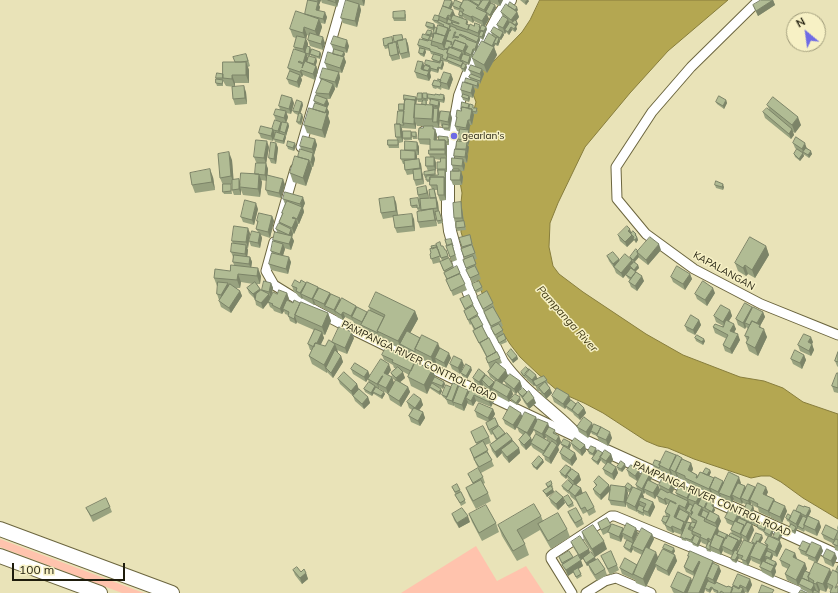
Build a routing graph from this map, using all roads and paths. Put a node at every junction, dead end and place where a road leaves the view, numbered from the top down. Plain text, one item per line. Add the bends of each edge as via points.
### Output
1 (343, 0) edge
2 (510, 0) edge
3 (759, 0) edge
4 (420, 130) edge
5 (452, 133) junction
6 (838, 335) edge
7 (582, 440) junction
8 (0, 529) edge
9 (0, 556) edge
10 (838, 556) edge
11 (788, 590) edge
12 (100, 593) edge
13 (172, 593) edge
14 (572, 593) edge
15 (586, 593) edge
16 (651, 593) edge
17 (803, 593) edge

1 - 7 street, PAMPANGA RIVER CONTROL ROAD via 266,271 274,285 313,309
2 - 5 main road via 468,75 460,96
3 - 6 street, KAPALANGAN via 691,67 652,112 616,167 617,199 646,234 694,269 762,304
4 - 5 street
5 - 7 main road via 448,154 450,231 473,303 506,368
7 - 10 main road, PAMPANGA RIVER CONTROL ROAD
8 - 13 highway
9 - 12 highway
11 - 14 street via 611,516 551,556
11 - 17 street
15 - 16 street via 605,581 616,578

